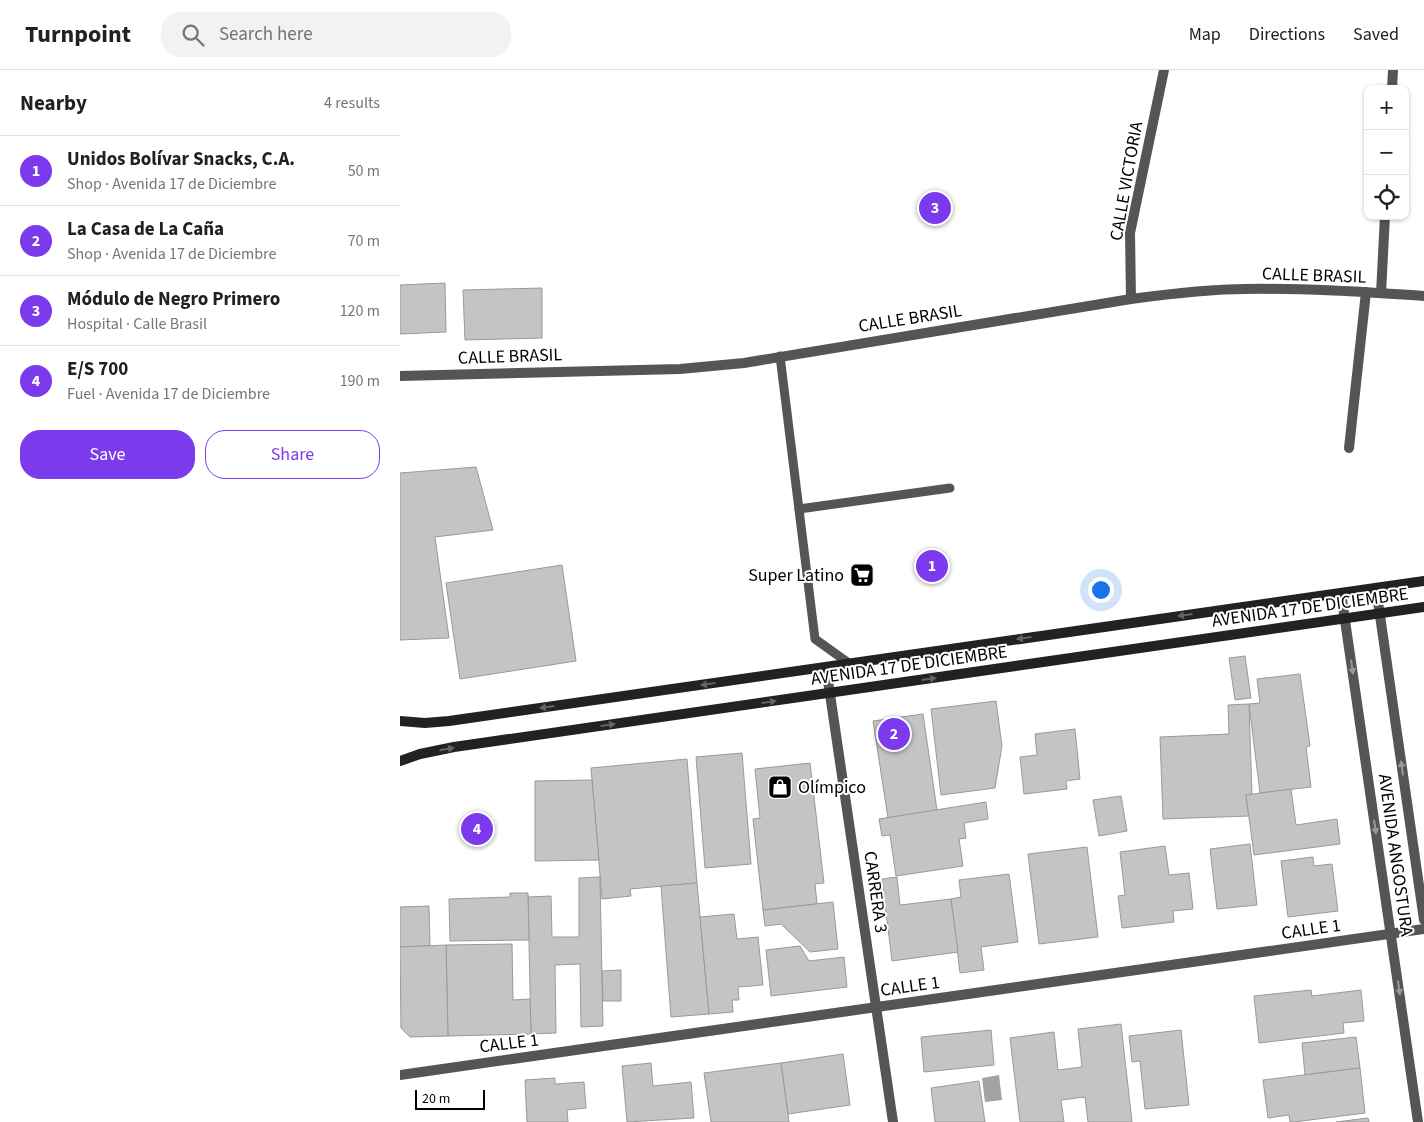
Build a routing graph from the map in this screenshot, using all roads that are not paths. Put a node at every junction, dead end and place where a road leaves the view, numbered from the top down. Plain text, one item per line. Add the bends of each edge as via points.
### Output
1 (1164, 70) edge
2 (1392, 70) edge
3 (1392, 85) edge
4 (1385, 220) edge
5 (1366, 292) junction
6 (1381, 293) junction
7 (1424, 296) edge
8 (1130, 298) junction
9 (780, 356) junction
10 (400, 376) edge
11 (1349, 448) dead end
12 (950, 488) dead end
13 (799, 509) junction
14 (1424, 580) edge
15 (1376, 588) junction
16 (1341, 593) junction
17 (1424, 607) edge
18 (1379, 613) junction
19 (1345, 618) junction
20 (850, 664) junction
21 (826, 667) junction
22 (830, 693) junction
23 (400, 721) edge
24 (400, 761) edge
25 (1422, 887) edge
26 (1424, 920) edge
27 (1424, 929) edge
28 (1391, 934) junction
29 (876, 1007) junction
30 (400, 1075) edge
31 (893, 1122) edge
32 (1418, 1122) edge

1 - 8 street, CALLE VICTORIA via 1130,233
2 - 3 street
4 - 6 street
5 - 6 street, CALLE BRASIL
5 - 8 street, CALLE BRASIL via 1244,289
5 - 11 street
6 - 7 street, CALLE BRASIL
8 - 9 street, CALLE BRASIL
9 - 10 street, CALLE BRASIL via 680,369
9 - 13 lane
12 - 13 lane
13 - 20 lane via 815,639
14 - 15 street, AVENIDA 17 DE DICIEMBRE
15 - 16 street, AVENIDA 17 DE DICIEMBRE
15 - 18 street, AVENIDA ANGOSTURA
16 - 19 street, AVENIDA ANGOSTURA
16 -> 20 street, AVENIDA 17 DE DICIEMBRE
17 - 18 street, AVENIDA 17 DE DICIEMBRE
18 - 19 street, AVENIDA 17 DE DICIEMBRE
25 -> 18 street, AVENIDA ANGOSTURA
22 -> 19 street, AVENIDA 17 DE DICIEMBRE
19 -> 28 street, AVENIDA ANGOSTURA
20 - 21 street, AVENIDA 17 DE DICIEMBRE
21 - 22 street, CARRERA 3
21 -> 23 street, AVENIDA 17 DE DICIEMBRE via 449,722
24 -> 22 street, AVENIDA 17 DE DICIEMBRE via 454,747
22 - 29 street, CARRERA 3
25 - 26 street, AVENIDA ANGOSTURA
27 - 28 street, CALLE 1
28 - 29 street, CALLE 1
28 -> 32 street, AVENIDA ANGOSTURA
29 - 30 street, CALLE 1
29 - 31 street, CARRERA 3

